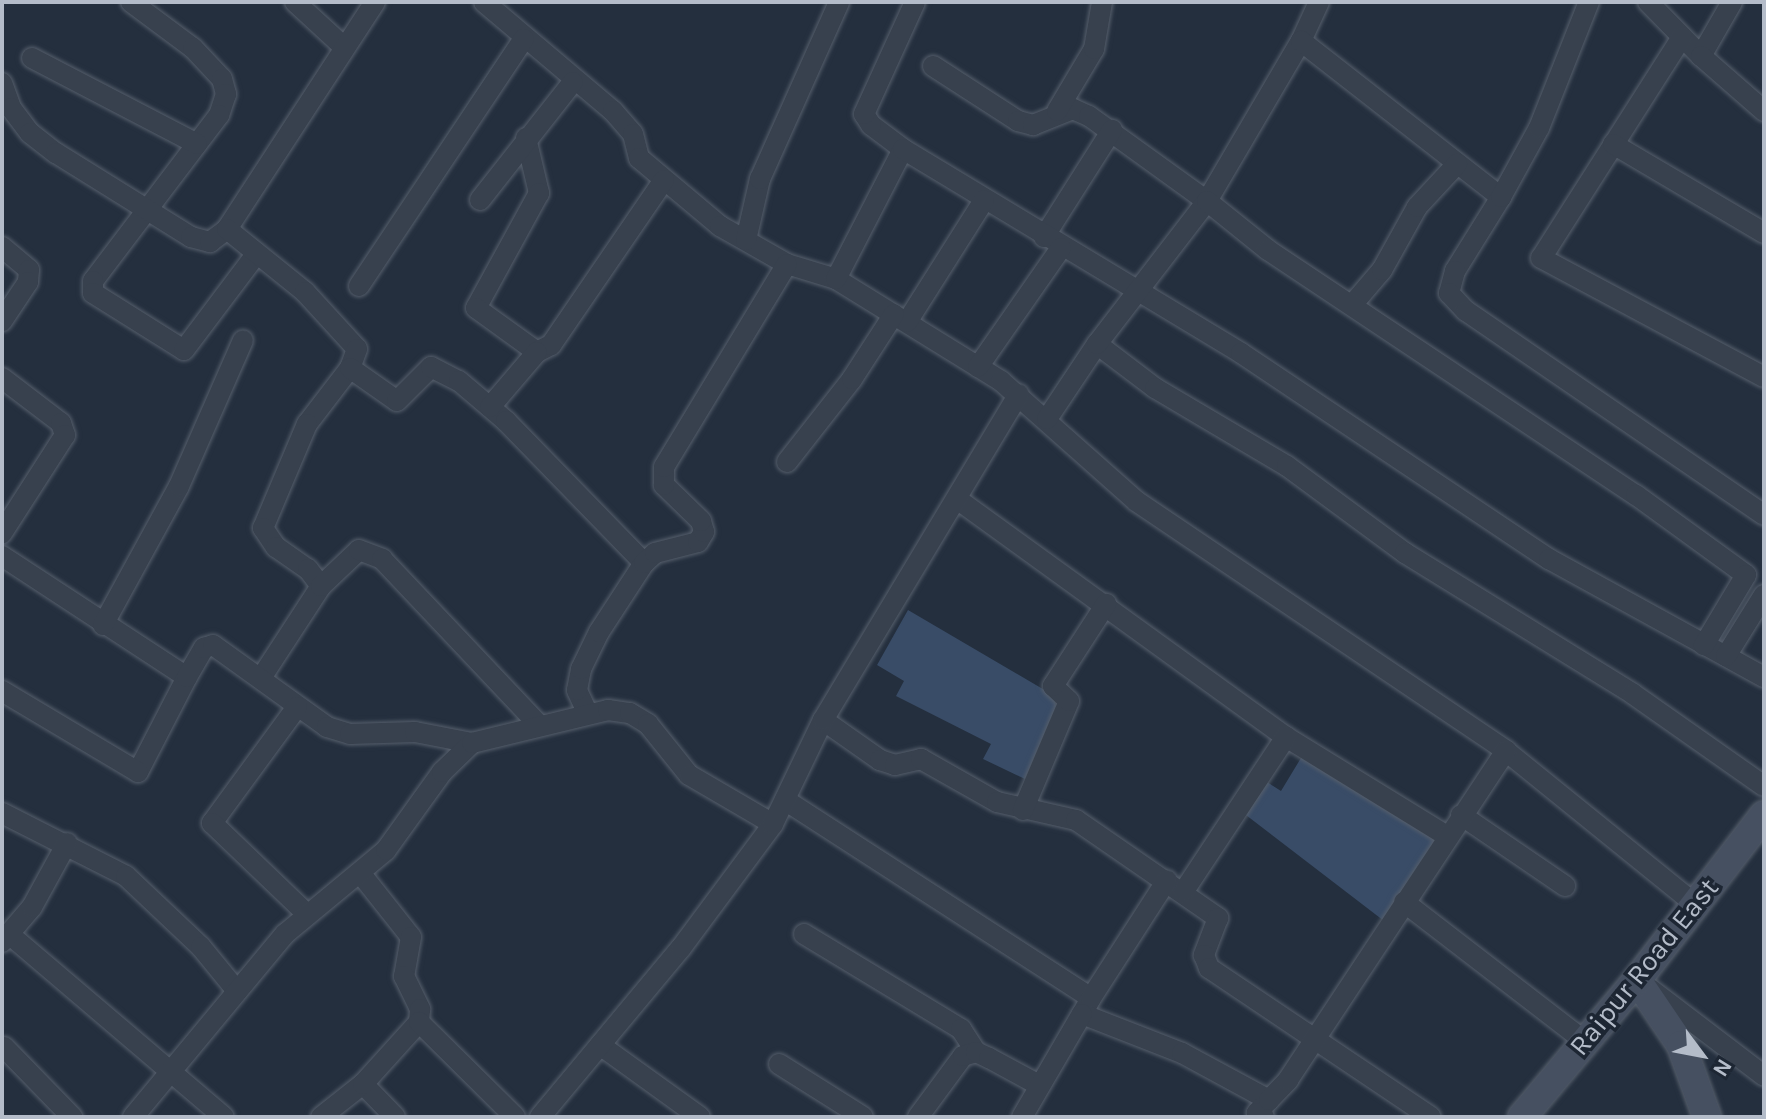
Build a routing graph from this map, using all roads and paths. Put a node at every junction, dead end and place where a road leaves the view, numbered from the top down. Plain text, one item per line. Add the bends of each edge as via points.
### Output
1 (131, 2) edge
2 (295, 2) edge
3 (375, 2) edge
4 (484, 2) edge
5 (839, 2) edge
6 (915, 2) edge
7 (1102, 2) edge
8 (1319, 2) edge
9 (1589, 2) edge
10 (1648, 2) edge
11 (1732, 2) edge
12 (509, 10) edge
13 (1682, 37) junction
14 (524, 39) junction
15 (1301, 41) junction
16 (344, 47) junction
17 (1701, 56) junction
18 (32, 58) dead end
19 (933, 66) dead end
20 (573, 82) junction
21 (2, 83) edge
22 (1057, 111) junction
23 (1764, 111) edge
24 (1112, 130) junction
25 (526, 138) junction
26 (197, 144) junction
27 (1613, 144) junction
28 (903, 149) junction
29 (1457, 164) junction
30 (664, 180) junction
31 (1501, 197) junction
32 (480, 200) dead end
33 (984, 200) junction
34 (1207, 201) junction
35 (147, 211) junction
36 (227, 229) junction
37 (1764, 233) edge
38 (746, 240) junction
39 (1052, 242) junction
40 (2, 247) edge
41 (257, 253) junction
42 (787, 264) junction
43 (836, 279) junction
44 (359, 286) dead end
45 (1137, 295) junction
46 (1352, 305) junction
47 (900, 318) junction
48 (2, 321) edge
49 (243, 340) dead end
50 (1097, 344) junction
51 (537, 352) junction
52 (978, 367) junction
53 (350, 368) junction
54 (1764, 377) edge
55 (2, 378) edge
56 (1019, 394) junction
57 (490, 407) junction
58 (1047, 419) junction
59 (787, 462) dead end
60 (957, 499) junction
61 (1764, 515) edge
62 (2, 533) edge
63 (2, 556) edge
64 (644, 563) junction
65 (321, 586) junction
66 (1764, 595) edge
67 (1106, 604) junction
68 (103, 625) junction
69 (1704, 645) junction
70 (1726, 656) junction
71 (187, 677) junction
72 (1764, 677) edge
73 (261, 678) junction
74 (2, 691) edge
75 (297, 707) junction
76 (588, 714) junction
77 (823, 720) junction
78 (539, 725) junction
79 (1286, 737) junction
80 (472, 743) junction
81 (1506, 751) junction
82 (1764, 786) edge
83 (785, 800) junction
84 (1023, 810) junction
85 (2, 813) edge
86 (1461, 815) junction
87 (1764, 815) edge
88 (773, 824) junction
89 (1447, 836) junction
90 (67, 843) junction
91 (361, 874) junction
92 (1175, 886) junction
93 (1565, 886) dead end
94 (1404, 902) junction
95 (1695, 904) junction
96 (307, 914) junction
97 (804, 934) dead end
98 (6, 938) edge
99 (1637, 980) junction
100 (237, 991) junction
101 (1086, 1006) junction
102 (419, 1022) junction
103 (1316, 1038) junction
104 (1586, 1042) junction
105 (600, 1045) junction
106 (4, 1047) dead end
107 (976, 1052) junction
108 (779, 1064) dead end
109 (170, 1074) junction
110 (1764, 1076) edge
111 (363, 1084) junction
112 (1039, 1085) junction
113 (1261, 1112) edge
114 (138, 1116) edge
115 (72, 1117) edge
116 (224, 1117) edge
117 (321, 1117) edge
118 (395, 1117) edge
119 (515, 1117) edge
120 (540, 1117) edge
121 (700, 1117) edge
122 (863, 1117) edge
123 (918, 1117) edge
124 (1022, 1117) edge
125 (1431, 1117) edge
126 (1522, 1117) edge
127 (1707, 1117) edge

1 - 26 street via 167,25 222,79 226,94 219,115
2 - 16 street
3 - 16 street
4 - 12 street
5 - 38 street via 760,179
6 - 28 street via 864,114
7 - 22 street via 1094,49
8 - 15 street
9 - 31 street via 1539,128
10 - 13 street
11 - 17 street
12 - 14 street
13 - 17 street
13 - 27 street
14 - 20 street
14 - 44 street
15 - 29 street
15 - 34 street
16 - 36 street
17 - 23 street
18 - 26 street
19 - 22 street via 1018,121 1033,125
20 - 25 street
20 - 30 street via 613,111 633,134 639,158
21 - 35 street via 11,108 30,133
22 - 24 street via 1073,109
24 - 34 street
24 - 39 street
25 - 32 street
25 - 51 street via 539,193 476,308
26 - 35 street
27 - 37 street
27 - 54 street via 1541,258
28 - 33 street
28 - 43 street
29 - 31 street
29 - 46 street via 1417,207 1382,270
30 - 38 street
30 - 51 street via 551,345
31 - 61 street via 1455,271 1449,293 1466,311
33 - 39 street
33 - 47 street
34 - 45 street
34 - 46 street via 1268,250
35 - 36 street via 210,242
35 - 41 street via 91,287 177,349 189,346
36 - 41 street
38 - 42 street
39 - 45 street
39 - 52 street
40 - 48 street via 29,270 28,282
41 - 53 street via 352,339 357,349
42 - 43 street
42 - 64 street via 664,467 664,485 701,521 704,532 698,542 655,553
43 - 47 street
45 - 50 street
45 - 69 street via 1241,353 1549,559
46 - 69 street via 1746,575
47 - 52 street
47 - 59 street
49 - 68 street via 179,486
50 - 58 street
50 - 82 street via 1155,388 1287,466 1405,553 1633,694
51 - 57 street
52 - 56 street
53 - 57 street via 397,401 431,367 459,381
53 - 65 street via 307,424 263,528 276,547 308,569
55 - 62 street via 61,423 65,435
56 - 58 street
56 - 60 street
57 - 64 street
58 - 81 street via 1136,501
60 - 67 street
60 - 77 street
63 - 68 street
64 - 76 street via 581,669 577,690
65 - 73 street
65 - 78 street via 359,550 382,559
66 - 70 street
67 - 79 street
67 - 84 street via 1053,686 1069,701
68 - 71 street
69 - 70 street
70 - 72 street
71 - 73 street via 204,648 213,645
71 - 74 street via 138,772
73 - 75 street
75 - 80 street via 350,734 415,732
75 - 96 street via 212,823
76 - 78 street
76 - 88 street via 619,711 648,724 689,775
77 - 83 street
77 - 84 street via 880,760 895,765 921,759 997,802
78 - 80 street
79 - 89 street
79 - 92 street
80 - 91 street via 442,772 386,850
81 - 86 street
81 - 95 street
83 - 88 street
83 - 101 street
84 - 92 street via 1056,811 1076,820
85 - 90 street
86 - 89 street
86 - 93 street
87 - 95 street, Raipur Road East
88 - 105 street
89 - 94 street
90 - 98 street via 32,907
90 - 100 street via 152,898
91 - 96 street
91 - 102 street via 411,937 404,976 420,1009
92 - 101 street
92 - 103 street via 1218,918 1204,955 1209,968
94 - 103 street
94 - 104 street
95 - 99 street, Raipur Road East
96 - 100 street
97 - 107 street via 961,1029
98 - 109 street
99 - 104 street, Raipur Road East
99 - 110 street
99 - 127 street via 1681,1045
100 - 109 street
101 - 112 street
101 - 113 street via 1182,1053
102 - 111 street
102 - 119 street
103 - 113 street
103 - 125 street
104 - 126 street, Raipur Road East
105 - 120 street
105 - 121 street
106 - 115 street
107 - 112 street
107 - 123 street via 953,1067
108 - 122 street
109 - 114 street
109 - 116 street
111 - 117 street
111 - 118 street
112 - 124 street

